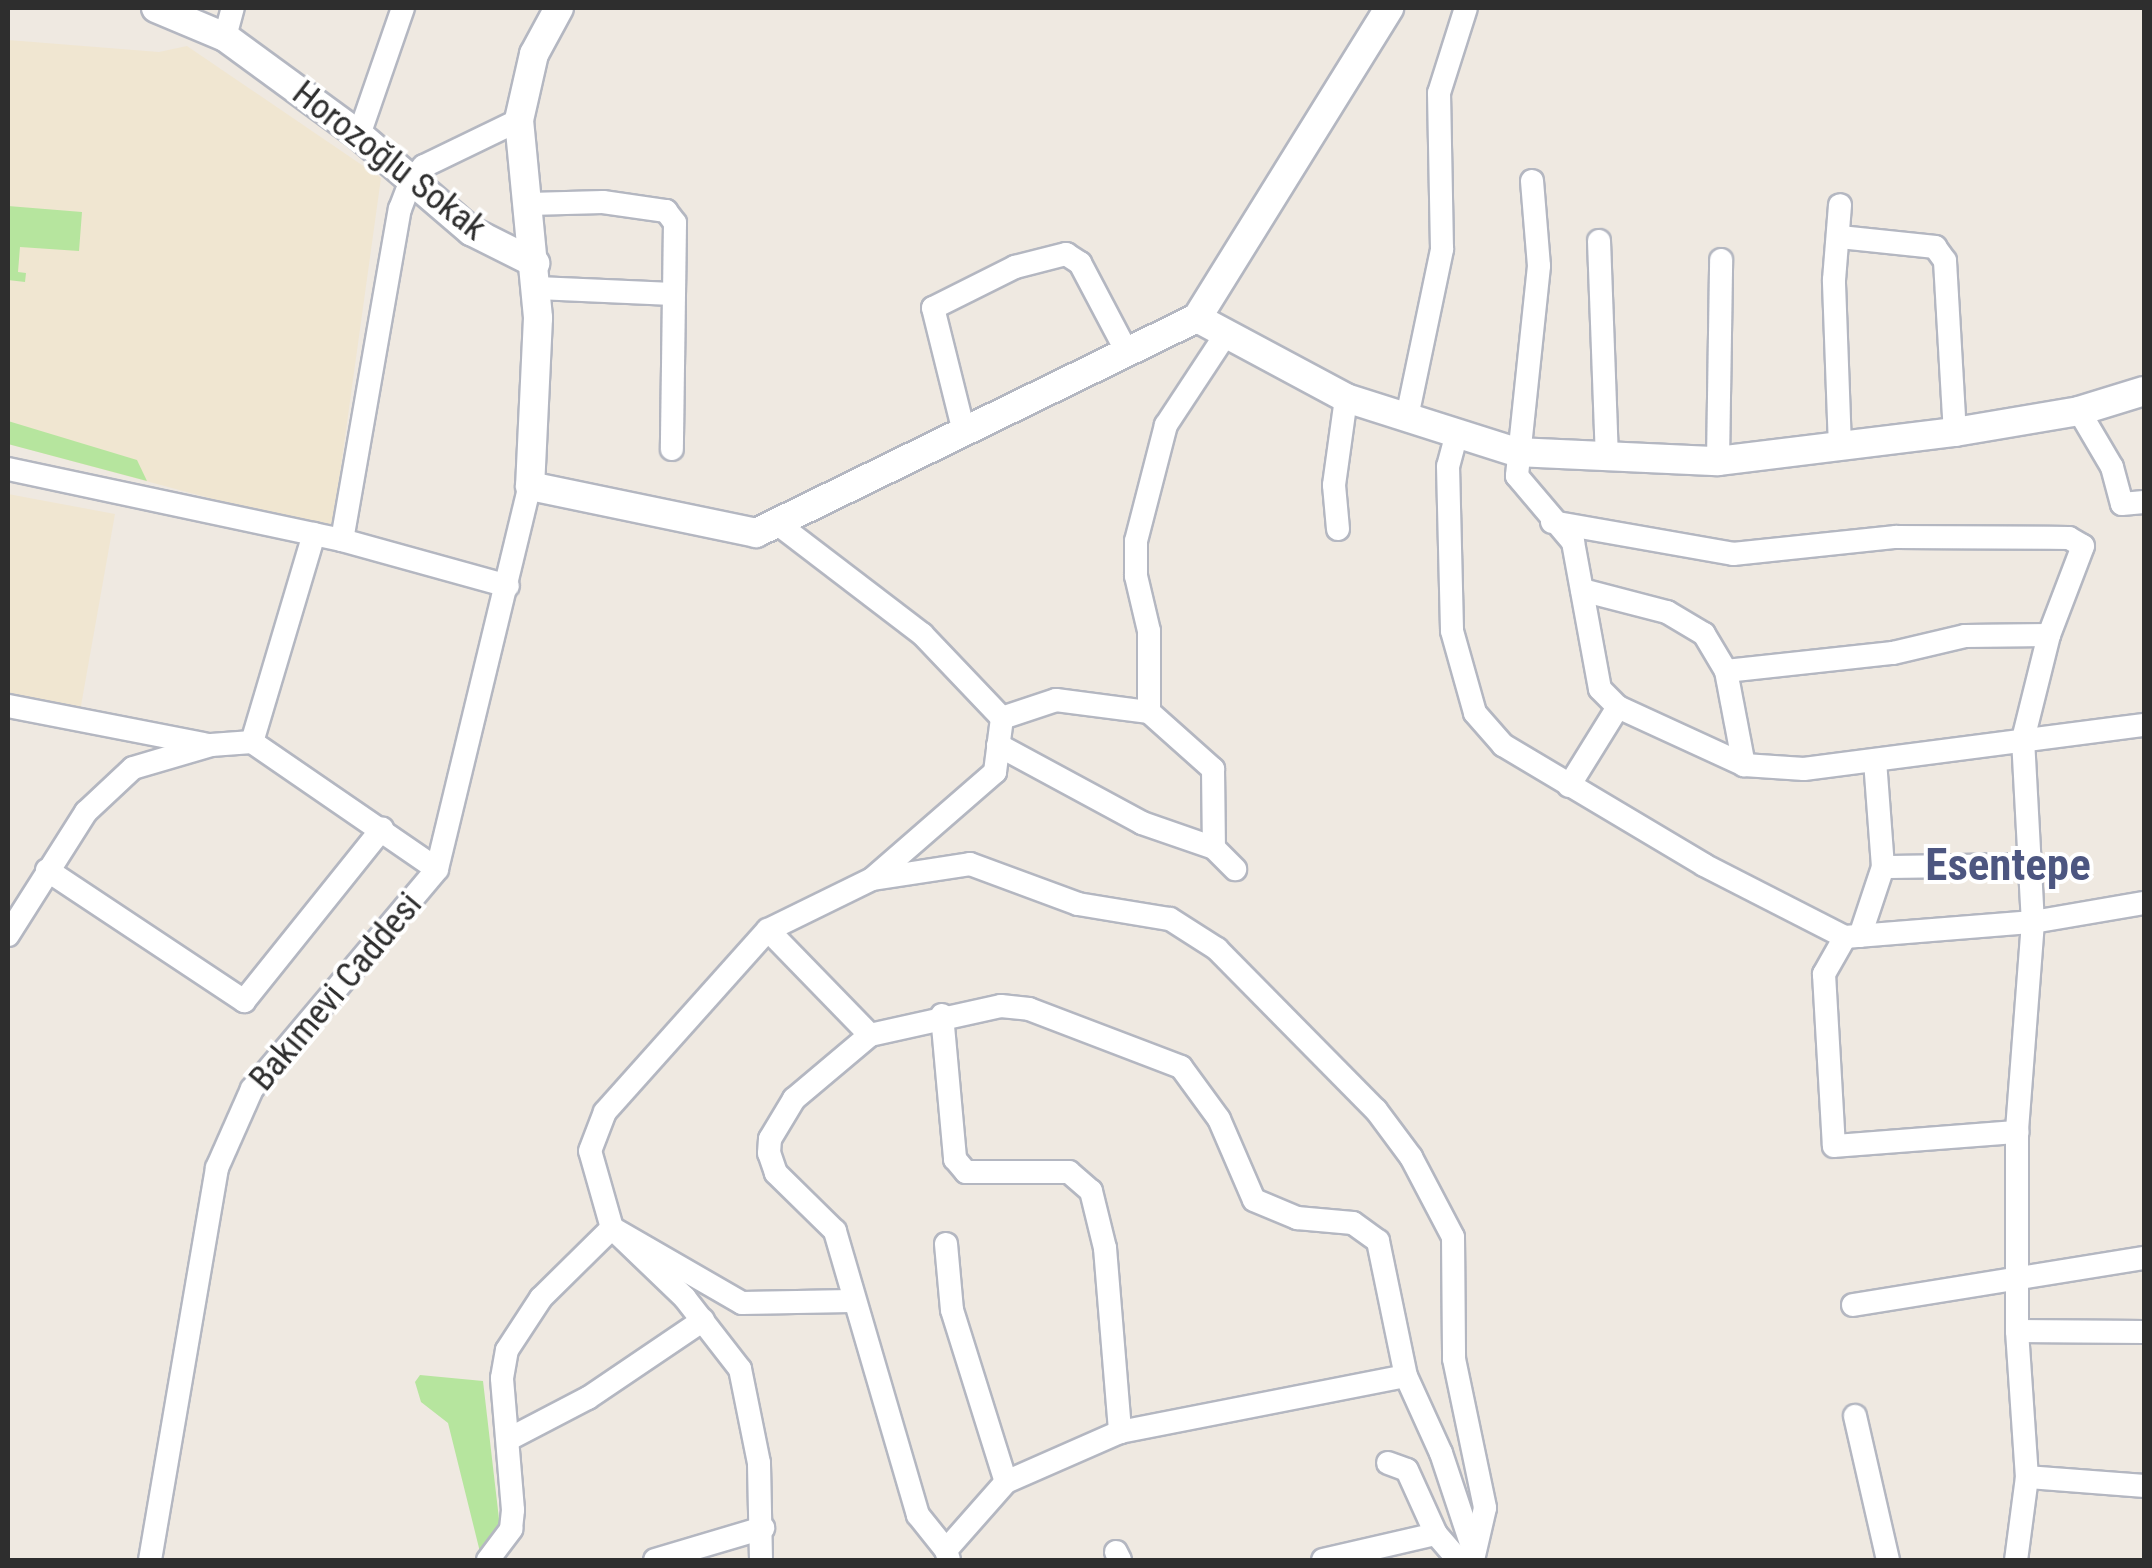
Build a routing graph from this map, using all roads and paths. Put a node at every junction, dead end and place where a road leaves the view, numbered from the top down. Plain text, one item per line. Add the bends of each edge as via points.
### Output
1 (156, 8) edge
2 (233, 8) edge
3 (403, 8) edge
4 (559, 8) edge
5 (1389, 8) edge
6 (1466, 8) edge
7 (225, 37) junction
8 (520, 120) junction
9 (359, 135) junction
10 (411, 180) junction
11 (1532, 181) dead end
12 (529, 204) junction
13 (1840, 205) dead end
14 (1840, 237) junction
15 (1599, 241) dead end
16 (1721, 260) dead end
17 (536, 276) junction
18 (673, 294) junction
19 (1196, 318) junction
20 (1226, 334) junction
21 (1127, 352) junction
22 (2144, 391) edge
23 (1346, 398) junction
24 (2079, 411) junction
25 (1407, 417) junction
26 (964, 432) junction
27 (1954, 432) junction
28 (1457, 433) junction
29 (1840, 447) junction
30 (672, 448) dead end
31 (1516, 452) junction
32 (1607, 456) junction
33 (1718, 461) junction
34 (8, 469) edge
35 (530, 486) junction
36 (2144, 502) edge
37 (1552, 522) junction
38 (777, 523) junction
39 (1338, 529) dead end
40 (314, 534) junction
41 (342, 540) junction
42 (508, 586) junction
43 (1582, 590) junction
44 (2049, 635) junction
45 (1726, 671) junction
46 (8, 706) edge
47 (1618, 707) junction
48 (1149, 712) junction
49 (1002, 718) junction
50 (2144, 725) edge
51 (2024, 739) junction
52 (252, 742) junction
53 (212, 745) junction
54 (998, 746) junction
55 (1876, 760) junction
56 (1744, 765) junction
57 (1569, 786) junction
58 (382, 829) junction
59 (1214, 848) junction
60 (2032, 865) junction
61 (1884, 867) junction
62 (438, 868) junction
63 (1235, 868) dead end
64 (46, 870) junction
65 (872, 879) junction
66 (2144, 903) edge
67 (2033, 922) junction
68 (768, 930) junction
69 (8, 935) edge
70 (1853, 936) junction
71 (942, 1015) junction
72 (870, 1035) junction
73 (2017, 1132) junction
74 (612, 1228) junction
75 (946, 1244) dead end
76 (2144, 1258) edge
77 (2016, 1278) junction
78 (852, 1301) junction
79 (1854, 1305) dead end
80 (703, 1320) junction
81 (2017, 1331) junction
82 (2144, 1332) edge
83 (1406, 1376) junction
84 (1855, 1416) dead end
85 (1120, 1432) junction
86 (511, 1438) junction
87 (1388, 1463) dead end
88 (2027, 1478) junction
89 (1006, 1482) junction
90 (2144, 1486) edge
91 (763, 1528) junction
92 (1436, 1534) junction
93 (948, 1555) edge
94 (1468, 1558) edge
95 (150, 1560) edge
96 (488, 1560) edge
97 (654, 1560) edge
98 (761, 1560) edge
99 (1323, 1560) edge
100 (1888, 1560) edge
101 (2016, 1560) edge

1 - 7 street, Horozoğlu Sokak
2 - 7 street
3 - 9 street
4 - 8 street via 534,54
5 - 19 street
6 - 25 street via 1439,94 1442,249
7 - 9 street, Horozoğlu Sokak
8 - 10 street via 424,166
8 - 12 street
9 - 10 street, Horozoğlu Sokak
10 - 17 street, Horozoğlu Sokak
10 - 41 street via 400,209
11 - 31 street via 1539,266
12 - 17 street
12 - 18 street via 603,202 666,211 676,223
13 - 14 street
14 - 27 street via 1935,247 1945,261
14 - 29 street via 1834,280
15 - 32 street
16 - 33 street
17 - 18 street
17 - 35 street
18 - 30 street
19 - 20 street
19 - 21 street
20 - 23 street
20 - 48 street via 1166,426 1136,541 1149,631
21 - 26 street
21 - 26 street via 1080,263 1066,254 1015,267 933,308
22 - 24 street
23 - 25 street
23 - 39 street via 1334,485
24 - 27 street
24 - 36 street via 2112,466 2122,504
25 - 28 street
26 - 38 street
27 - 29 street
28 - 31 street
28 - 57 street via 1448,466 1452,631 1475,713 1503,744
29 - 33 street
31 - 32 street
31 - 37 street via 1516,476
32 - 33 street
34 - 40 street
35 - 38 street via 756,533
35 - 42 street, Bakımevi Caddesi
37 - 43 street via 1572,542
37 - 44 street via 1733,554 1896,537 2068,538 2082,546
38 - 49 street via 922,634
40 - 41 street
40 - 52 street
41 - 42 street
42 - 62 street, Bakımevi Caddesi
43 - 45 street via 1667,612 1704,634
43 - 47 street via 1600,689
44 - 45 street via 1965,636 1894,654
44 - 51 street
45 - 56 street
46 - 53 street
47 - 56 street
47 - 57 street
48 - 49 street via 1056,700
48 - 59 street via 1213,769
49 - 54 street
50 - 51 street
51 - 55 street
51 - 60 street
52 - 53 street
52 - 58 street
53 - 64 street via 133,768 86,812
54 - 59 street via 1142,823
54 - 65 street via 995,772
55 - 56 street via 1804,769
55 - 61 street
57 - 70 street
58 - 62 street
58 - 64 street via 244,1001
59 - 63 street
60 - 61 street
60 - 67 street
61 - 70 street
62 - 95 street, Bakımevi Caddesi via 252,1089 235,1124 217,1168
64 - 69 street
65 - 68 street
65 - 94 street via 970,864 1078,904 1170,920 1217,949 1376,1110 1411,1157 1454,1237 1454,1359 1485,1508
66 - 67 street
67 - 70 street
67 - 73 street
68 - 72 street
68 - 74 street via 604,1112 590,1151
70 - 73 street via 1824,974 1834,1146
71 - 72 street
71 - 83 street via 1029,1009 1181,1066 1219,1119 1254,1200 1297,1218 1353,1223 1378,1242
71 - 85 street via 955,1159 966,1172 1069,1172 1091,1190 1105,1248
72 - 78 street via 794,1099 768,1154 776,1174 834,1231
73 - 77 street
74 - 78 street via 742,1302
74 - 80 street
74 - 86 street via 516,1328 502,1378
75 - 89 street via 952,1310
76 - 77 street
77 - 79 street
77 - 81 street
78 - 93 street via 918,1515
80 - 86 street via 572,1408
80 - 91 street via 740,1369 759,1463
81 - 82 street
81 - 88 street
83 - 85 street
83 - 94 street via 1441,1453
84 - 100 street
85 - 89 street
86 - 96 street via 511,1529
87 - 92 street via 1407,1470 1418,1486
88 - 90 street
88 - 101 street
89 - 93 street
91 - 97 street
91 - 98 street
92 - 94 street
92 - 99 street

